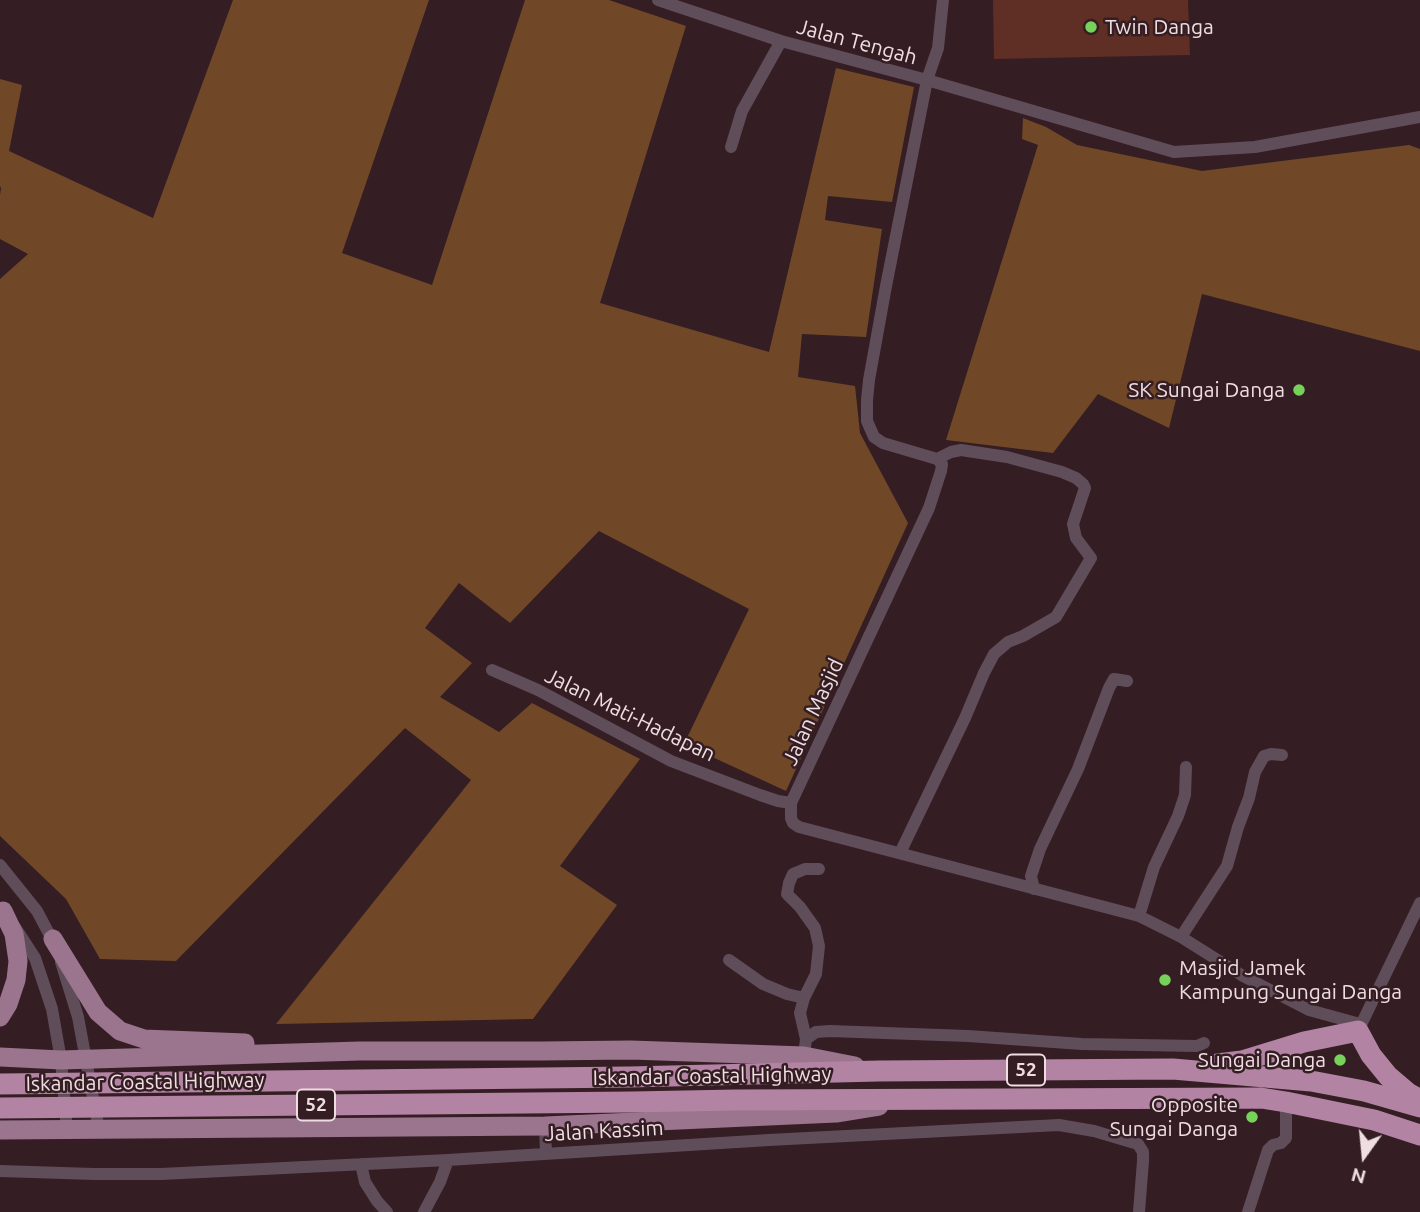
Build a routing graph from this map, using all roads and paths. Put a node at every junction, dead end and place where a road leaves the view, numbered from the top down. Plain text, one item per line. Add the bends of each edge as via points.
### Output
1 (658, 0) edge
2 (943, 0) edge
3 (781, 41) junction
4 (927, 80) junction
5 (1420, 117) edge
6 (731, 147) dead end
7 (937, 458) junction
8 (492, 670) dead end
9 (1128, 681) dead end
10 (1282, 755) dead end
11 (1186, 767) dead end
12 (791, 803) junction
13 (900, 853) junction
14 (0, 865) edge
15 (819, 869) dead end
16 (1034, 889) junction
17 (1420, 903) edge
18 (1, 909) edge
19 (1139, 916) junction
20 (1181, 937) junction
21 (53, 939) junction
22 (729, 960) dead end
23 (804, 998) junction
24 (0, 1017) edge
25 (1359, 1027) junction
26 (1203, 1043) dead end
27 (805, 1048) junction
28 (360, 1051) junction
29 (0, 1058) edge
30 (155, 1058) junction
31 (61, 1060) junction
32 (86, 1060) junction
33 (1173, 1069) junction
34 (879, 1071) junction
35 (0, 1084) edge
36 (925, 1099) junction
37 (1057, 1099) junction
38 (1420, 1100) edge
39 (1286, 1102) junction
40 (1420, 1107) edge
41 (0, 1108) edge
42 (1059, 1125) junction
43 (545, 1126) junction
44 (3, 1130) edge
45 (67, 1130) junction
46 (99, 1130) junction
47 (163, 1130) junction
48 (1420, 1135) edge
49 (546, 1153) junction
50 (448, 1160) junction
51 (361, 1164) junction
52 (0, 1171) edge
53 (387, 1212) edge
54 (424, 1212) edge
55 (1139, 1212) edge
56 (1248, 1212) edge

1 - 3 street, Jalan Tengah
2 - 4 street via 938,48
3 - 4 street, Jalan Tengah
3 - 6 street via 741,111
4 - 5 street, Jalan Tengah via 1174,152 1255,147
4 - 7 street via 869,380 867,421 874,437 883,443
7 - 12 street, Jalan Masjid via 941,471 929,508
7 - 13 street via 968,450 1076,478 1085,488 1073,524 1076,538 1091,558 1056,617 994,654
8 - 12 street, Jalan Mati-Hadapan via 671,761
9 - 16 street via 1114,680 1109,688 1040,849 1031,876
10 - 20 street via 1264,757 1255,772 1227,866
11 - 19 street via 1185,795
12 - 13 street via 791,818 799,827
13 - 16 street
14 - 21 street
15 - 23 street via 793,874 787,894 815,928 819,946 816,974
16 - 19 street
17 - 25 street
18 - 24 main road via 14,934 18,961 16,980
18 - 31 street via 36,958
19 - 20 street
20 - 25 street via 1309,1010
21 - 28 main road via 98,1012 120,1031 154,1040
21 - 32 street via 78,1017
22 - 23 street via 763,984
23 - 27 street via 800,1013
25 - 33 highway via 1242,1060
25 - 38 highway via 1371,1055 1388,1076
26 - 27 street via 1082,1044 830,1031 816,1032
27 - 28 main road
27 - 34 main road
28 - 30 main road
29 - 31 main road
29 - 44 main road via 18,1060 33,1082 33,1099 25,1112
30 - 32 main road
30 - 47 main road via 142,1066 134,1091 145,1118
31 - 32 main road
31 - 45 street
32 - 46 street
33 - 34 highway, Iskandar Coastal Highway / 52
33 - 40 highway, Iskandar Coastal Highway / 52 via 1311,1081
34 - 35 highway, Iskandar Coastal Highway / 52
36 - 37 highway, Iskandar Coastal Highway / 52
36 - 41 highway, Iskandar Coastal Highway / 52
36 - 43 main road via 836,1113
37 - 39 highway, Iskandar Coastal Highway / 52 via 1261,1098
37 - 42 street
39 - 48 highway, Iskandar Coastal Highway / 52 via 1374,1120
39 - 56 street via 1286,1138 1268,1150
42 - 49 street, Jalan Kassim
42 - 55 street, Jalan Kassim via 1138,1144 1143,1152
43 - 47 main road
43 - 49 street
44 - 45 main road
45 - 46 main road
46 - 47 main road
49 - 50 street, Jalan Kassim
50 - 51 street, Jalan Kassim
50 - 54 street
51 - 52 street, Jalan Kassim via 161,1174
51 - 53 street via 365,1182

